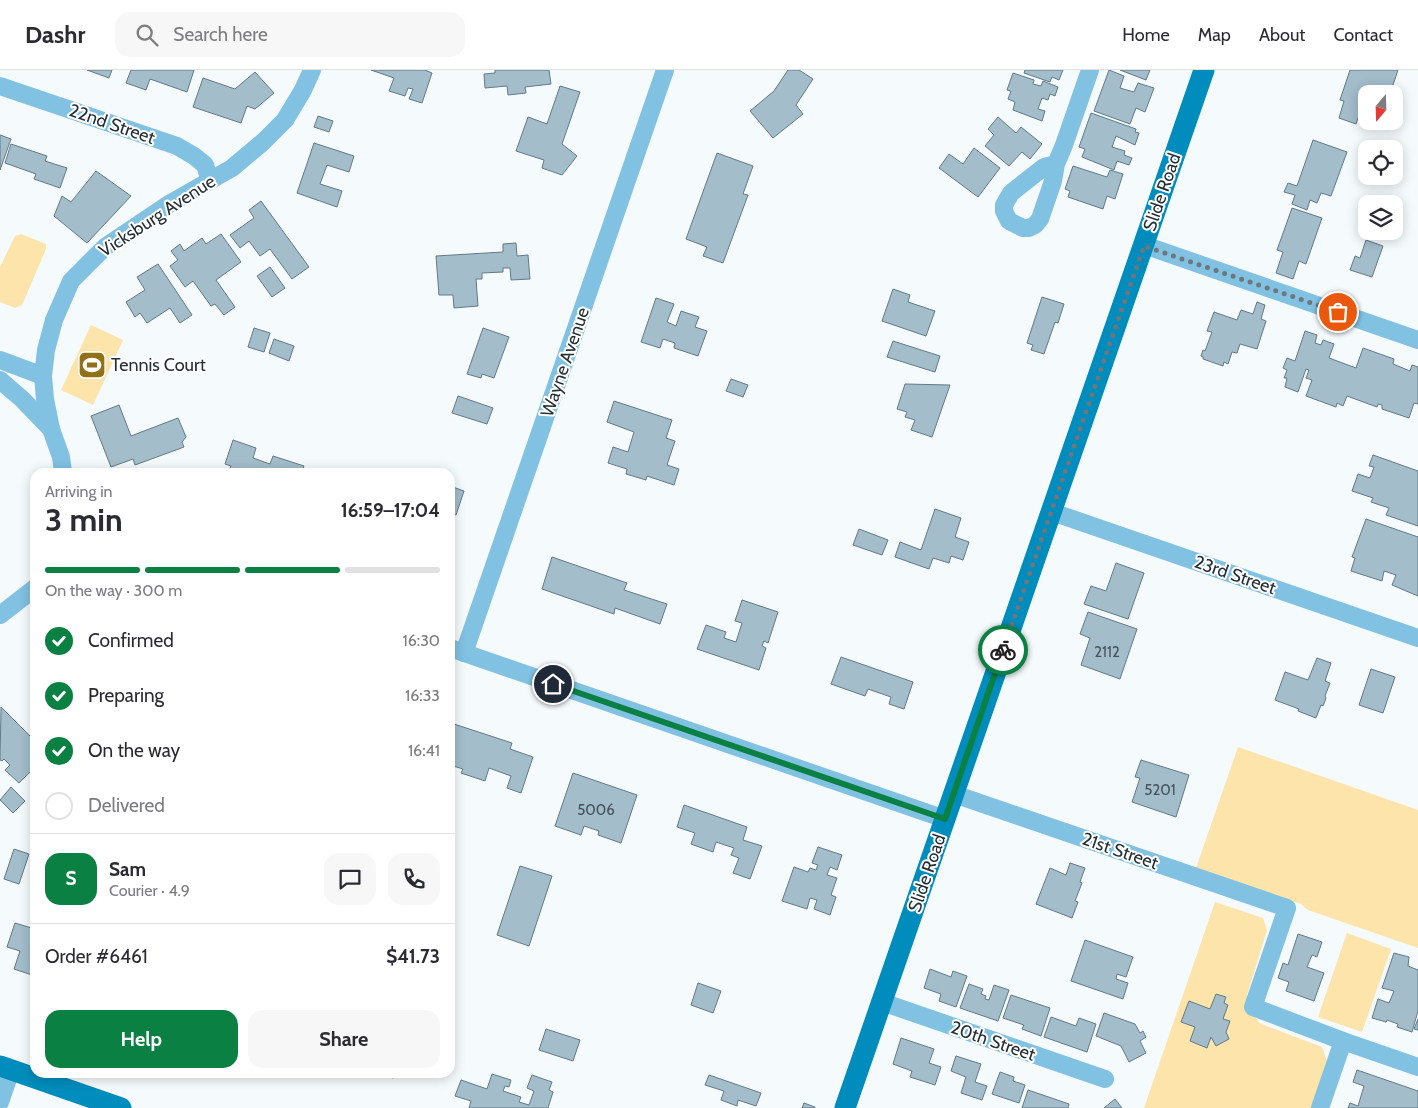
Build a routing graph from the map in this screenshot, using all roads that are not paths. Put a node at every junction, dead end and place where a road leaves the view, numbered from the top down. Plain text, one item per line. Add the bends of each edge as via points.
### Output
1 (312, 70) edge
2 (665, 70) edge
3 (1090, 70) edge
4 (1204, 70) edge
5 (0, 86) edge
6 (1056, 164) dead end
7 (210, 181) junction
8 (1144, 246) junction
9 (1418, 340) edge
10 (0, 360) edge
11 (43, 376) junction
12 (0, 380) edge
13 (51, 429) junction
14 (62, 465) edge
15 (1052, 512) junction
16 (30, 592) edge
17 (0, 615) edge
18 (1418, 638) edge
19 (457, 651) edge
20 (954, 794) junction
21 (945, 819) junction
22 (882, 1002) junction
23 (1343, 1041) junction
24 (1418, 1066) edge
25 (6, 1068) edge
26 (30, 1076) edge
27 (35, 1078) edge
28 (1105, 1079) dead end
29 (0, 1102) edge
30 (121, 1108) edge
31 (845, 1108) edge
32 (1320, 1108) edge

1 - 7 street, Vicksburg Avenue via 285,120 232,168
2 - 19 street, Wayne Avenue
3 - 6 street
4 - 8 main road, Slide Road
5 - 7 street, 22nd Street via 177,146 205,165
7 - 11 street, Vicksburg Avenue via 105,247 71,281 54,320
8 - 9 street
8 - 15 main road, Slide Road
10 - 11 street
11 - 13 street, Vicksburg Avenue
12 - 13 street
13 - 14 street, Vicksburg Avenue
15 - 18 street, 23rd Street
15 - 20 main road, Slide Road
16 - 17 street
19 - 21 street
20 - 21 main road, Slide Road
20 - 23 street, 21st Street via 1286,908 1254,1007
21 - 22 main road, Slide Road
22 - 28 street, 20th Street
22 - 31 main road, Slide Road
23 - 24 street
23 - 32 street
25 - 26 main road
25 - 29 street
27 - 30 main road

